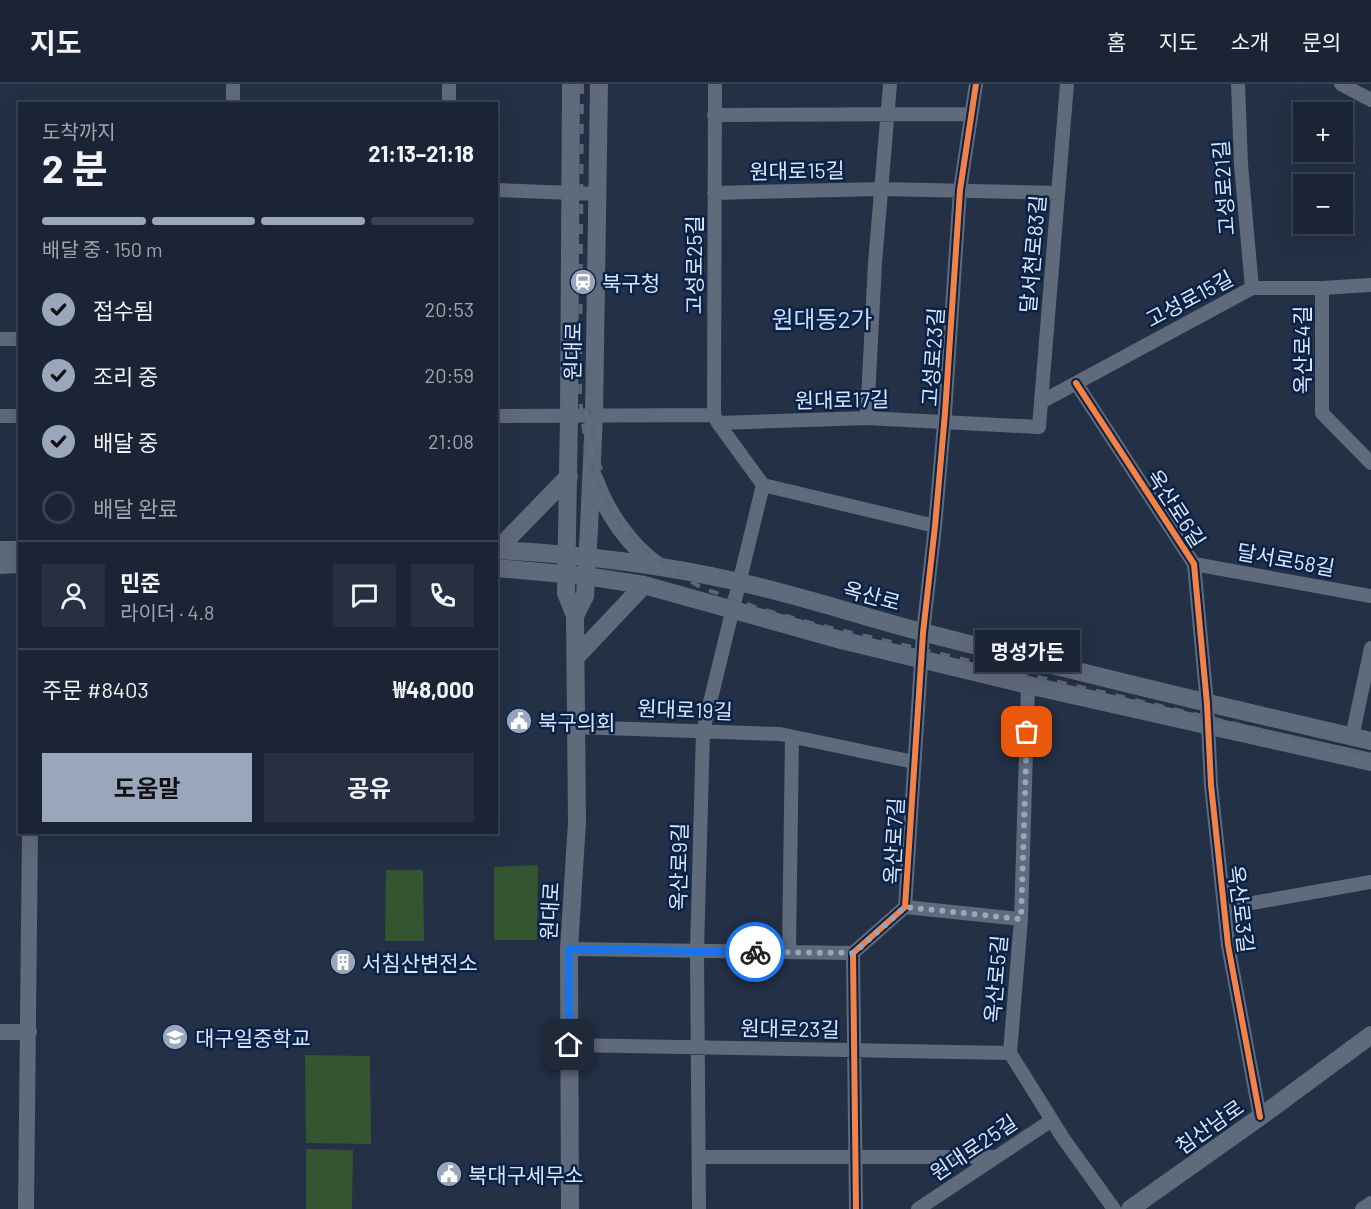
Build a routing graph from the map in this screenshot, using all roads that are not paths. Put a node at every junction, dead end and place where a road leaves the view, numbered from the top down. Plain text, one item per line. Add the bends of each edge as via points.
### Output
1 (233, 84) edge
2 (449, 84) edge
3 (571, 84) edge
4 (599, 84) edge
5 (715, 84) edge
6 (890, 84) edge
7 (976, 84) edge
8 (1067, 84) edge
9 (1239, 84) edge
10 (1341, 84) edge
11 (1371, 100) edge
12 (233, 102) edge
13 (449, 102) edge
14 (971, 114) junction
15 (714, 115) junction
16 (887, 116) junction
17 (881, 189) junction
18 (498, 190) edge
19 (960, 190) junction
20 (569, 193) junction
21 (714, 193) junction
22 (1058, 193) junction
23 (598, 194) junction
24 (1371, 285) edge
25 (1252, 288) junction
26 (1322, 288) junction
27 (0, 339) edge
28 (18, 339) edge
29 (1076, 383) junction
30 (1041, 402) junction
31 (594, 415) junction
32 (0, 416) edge
33 (18, 416) edge
34 (498, 416) edge
35 (569, 416) junction
36 (867, 418) junction
37 (716, 419) junction
38 (944, 422) junction
39 (1039, 427) joint
40 (1371, 463) edge
41 (592, 472) junction
42 (569, 476) junction
43 (763, 485) junction
44 (935, 526) junction
45 (498, 549) edge
46 (0, 550) edge
47 (18, 550) edge
48 (498, 550) edge
49 (567, 554) junction
50 (588, 556) junction
51 (18, 564) edge
52 (1194, 564) junction
53 (0, 565) edge
54 (659, 567) junction
55 (498, 568) edge
56 (566, 574) junction
57 (586, 576) junction
58 (740, 582) junction
59 (644, 585) junction
60 (1371, 596) edge
61 (733, 609) junction
62 (575, 616) junction
63 (923, 633) junction
64 (1371, 648) edge
65 (577, 656) junction
66 (921, 659) junction
67 (1028, 685) junction
68 (1207, 704) junction
69 (1208, 724) junction
70 (576, 727) junction
71 (703, 731) junction
72 (792, 736) junction
73 (1352, 737) junction
74 (1371, 741) edge
75 (914, 762) junction
76 (1371, 762) edge
77 (30, 834) edge
78 (1371, 882) edge
79 (905, 907) junction
80 (1224, 908) junction
81 (1021, 919) junction
82 (569, 949) junction
83 (697, 951) junction
84 (789, 952) junction
85 (854, 953) junction
86 (0, 1032) edge
87 (29, 1032) junction
88 (1371, 1035) edge
89 (569, 1045) junction
90 (698, 1047) junction
91 (855, 1050) junction
92 (1010, 1053) junction
93 (1260, 1117) junction
94 (1052, 1120) junction
95 (699, 1157) junction
96 (996, 1157) junction
97 (856, 1158) junction
98 (1371, 1203) edge
99 (26, 1209) edge
100 (570, 1209) edge
101 (699, 1209) edge
102 (856, 1209) edge
103 (918, 1209) edge
104 (1114, 1209) edge
105 (1130, 1209) edge
106 (1362, 1209) edge

1 - 12 street
2 - 13 street
3 - 20 main road, 원대로
4 - 23 main road, 원대로
5 - 15 street, 고성로25길
6 - 16 street
7 - 14 street, 고성로23길
8 - 22 street, 달서천로83길
9 - 25 street, 고성로21길 via 1241,164
10 - 11 street
14 - 16 street
14 - 19 street, 고성로23길
15 - 16 street
15 - 21 street, 고성로25길
16 - 17 street
17 - 19 street, 원대로15길
17 - 21 street, 원대로15길
17 - 36 street
18 - 20 street
19 - 22 street, 원대로15길
19 - 38 street, 고성로23길
20 - 23 street
20 - 35 main road, 원대로
21 - 37 street, 고성로25길
22 - 30 street, 달서천로83길
23 - 31 main road, 원대로
24 - 26 street, 고성로15길
25 - 26 street, 고성로15길
25 - 29 street, 고성로15길
26 - 40 street, 옥산로4길 via 1322,414
27 - 28 street
29 - 30 street, 고성로15길
29 - 52 street, 옥산로6길
30 - 39 street, 달서천로83길
31 - 35 street
31 - 37 street
31 - 41 main road, 원대로
32 - 33 street
34 - 35 street
35 - 42 main road, 원대로
36 - 37 street, 원대로17길
36 - 38 street, 원대로17길
37 - 43 street
38 - 39 street, 원대로17길
38 - 44 street, 고성로23길
41 - 50 main road, 원대로
41 - 54 main road via 604,504 645,557
42 - 45 main road
42 - 49 main road, 원대로
43 - 44 street
43 - 58 street
44 - 63 street, 고성로23길
46 - 47 main road
48 - 49 main road, 옥산로
49 - 50 main road, 옥산로
49 - 56 main road, 원대로
50 - 54 main road, 옥산로
50 - 57 main road, 원대로
51 - 53 main road
52 - 60 street, 달서로58길
52 - 68 street, 옥산로6길
54 - 58 main road, 옥산로
55 - 56 main road
56 - 57 main road
56 - 62 main road, 원대로 via 566,592
57 - 59 main road
57 - 62 main road, 원대로 via 585,596
58 - 61 street, 옥산로9길
58 - 63 main road, 옥산로
59 - 61 main road
59 - 65 main road
61 - 66 main road
61 - 71 street, 옥산로9길
62 - 65 main road, 원대로
63 - 66 street, 옥산로7길
63 - 68 main road, 옥산로
64 - 73 street
65 - 70 main road, 원대로
66 - 67 main road
66 - 75 street, 옥산로7길
67 - 69 main road
67 - 81 street, 옥산로5길
68 - 69 street, 옥산로3길
68 - 73 main road, 옥산로
69 - 76 main road
69 - 80 street, 옥산로3길
70 - 71 street, 원대로19길
70 - 82 main road, 원대로 via 577,822
71 - 72 street, 원대로19길
71 - 83 street, 옥산로9길
72 - 75 street, 원대로19길
72 - 84 street
73 - 74 main road, 옥산로
75 - 79 street, 옥산로7길
77 - 87 street
78 - 80 street, 옥산로3길
79 - 81 street
79 - 85 street, 옥산로7길
80 - 93 street, 옥산로3길
81 - 92 street, 옥산로5길
82 - 83 street
82 - 89 main road, 원대로
83 - 84 street
83 - 90 street, 옥산로9길
84 - 85 street
85 - 91 street
86 - 87 street
87 - 99 street
88 - 93 main road, 침산남로
89 - 90 street, 원대로23길
89 - 100 main road, 원대로
90 - 91 street, 원대로23길
90 - 95 street, 옥산로9길
91 - 92 street, 원대로23길
91 - 97 street
92 - 94 street, 옥산로5길
93 - 105 main road, 침산남로
94 - 96 street, 원대로25길
94 - 104 street, 옥산로5길
95 - 97 street
95 - 101 street, 옥산로9길
96 - 97 street
96 - 103 street, 원대로25길
97 - 102 street
98 - 106 street

